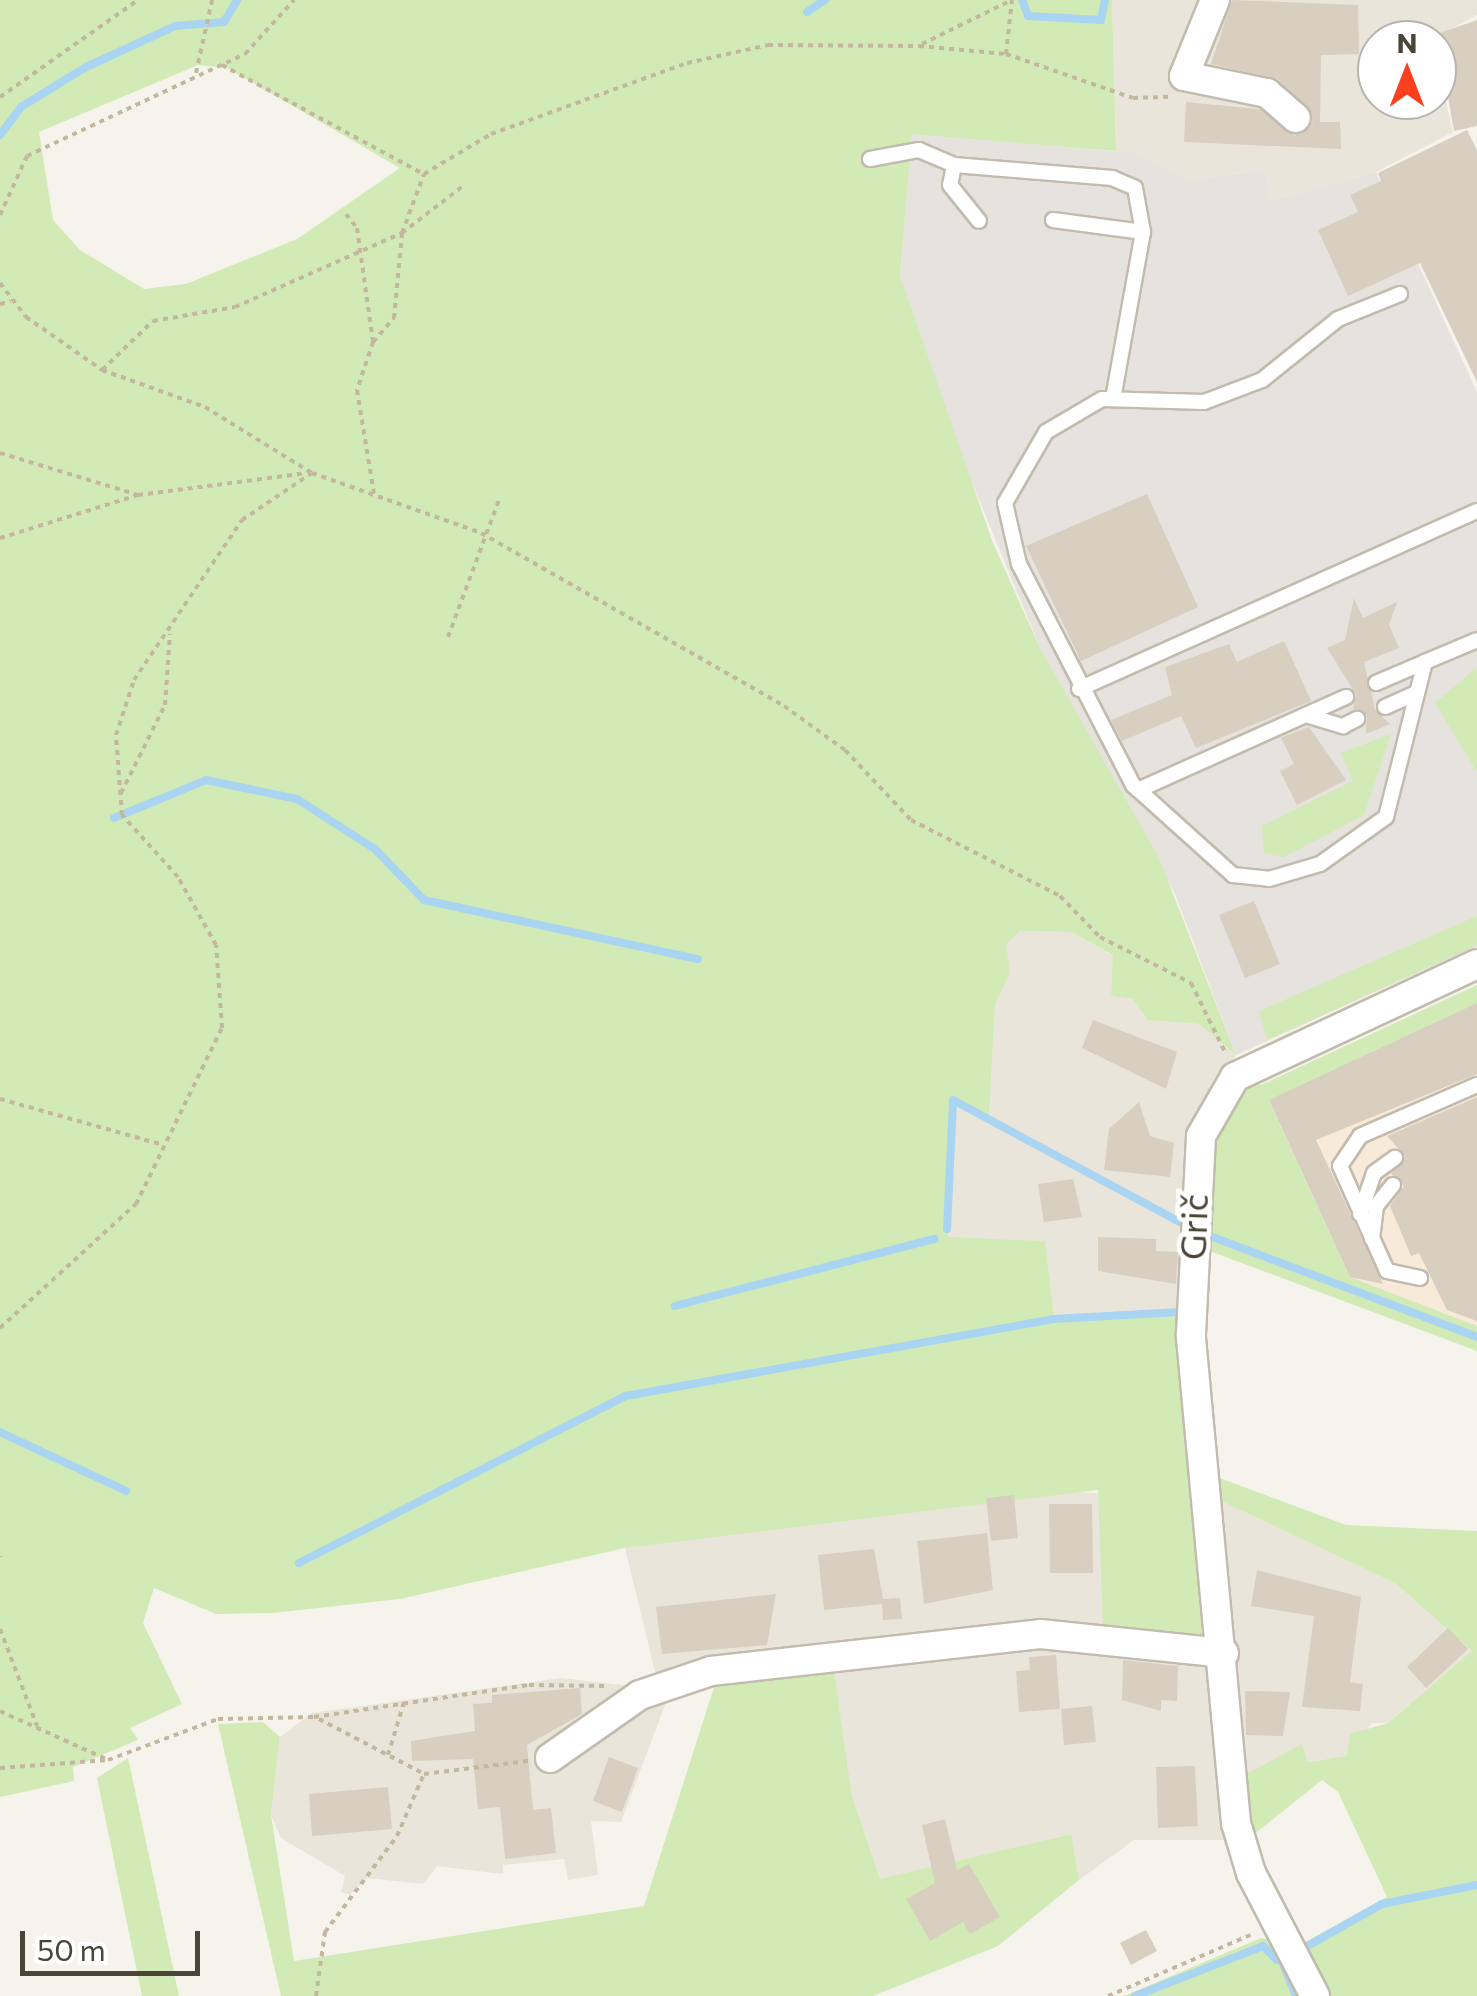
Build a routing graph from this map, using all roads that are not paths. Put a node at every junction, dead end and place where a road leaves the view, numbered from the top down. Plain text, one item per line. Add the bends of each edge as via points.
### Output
1 (1215, 0) edge
2 (1296, 118) dead end
3 (870, 159) dead end
4 (954, 165) junction
5 (1053, 220) dead end
6 (979, 221) dead end
7 (1143, 232) junction
8 (1400, 294) dead end
9 (1113, 398) junction
10 (1477, 511) edge
11 (1477, 640) edge
12 (1425, 662) junction
13 (1376, 684) dead end
14 (1079, 689) junction
15 (1418, 693) junction
16 (1346, 698) dead end
17 (1385, 707) dead end
18 (1306, 715) junction
19 (1357, 719) dead end
20 (1138, 790) junction
21 (1477, 964) edge
22 (1477, 1084) edge
23 (1395, 1158) dead end
24 (1393, 1185) dead end
25 (1360, 1214) junction
26 (1372, 1245) junction
27 (1420, 1278) dead end
28 (1224, 1652) junction
29 (550, 1758) road end
30 (1315, 1996) edge

1 - 2 street via 1180,86 1266,93
3 - 4 lane via 897,148
4 - 6 lane via 950,185
4 - 7 lane via 1112,178 1135,188
5 - 7 lane
7 - 9 lane
8 - 9 lane via 1338,319 1262,380 1204,402
9 - 14 lane via 1046,432 1005,504 1019,564
10 - 14 lane
11 - 12 lane
12 - 13 lane
12 - 15 lane
14 - 20 lane
15 - 17 lane
15 - 20 lane via 1386,817 1320,864 1269,879 1233,876
16 - 18 lane
18 - 19 lane via 1343,726
18 - 20 lane
21 - 28 street, Grič via 1235,1078 1201,1136 1191,1233 1192,1334
22 - 25 lane via 1349,1144 1340,1166
23 - 25 lane via 1374,1172
24 - 26 lane via 1376,1206
25 - 26 lane
26 - 27 lane via 1387,1270
28 - 29 street via 1040,1634 711,1671 640,1695
28 - 30 street, Grič via 1236,1824 1275,1924

